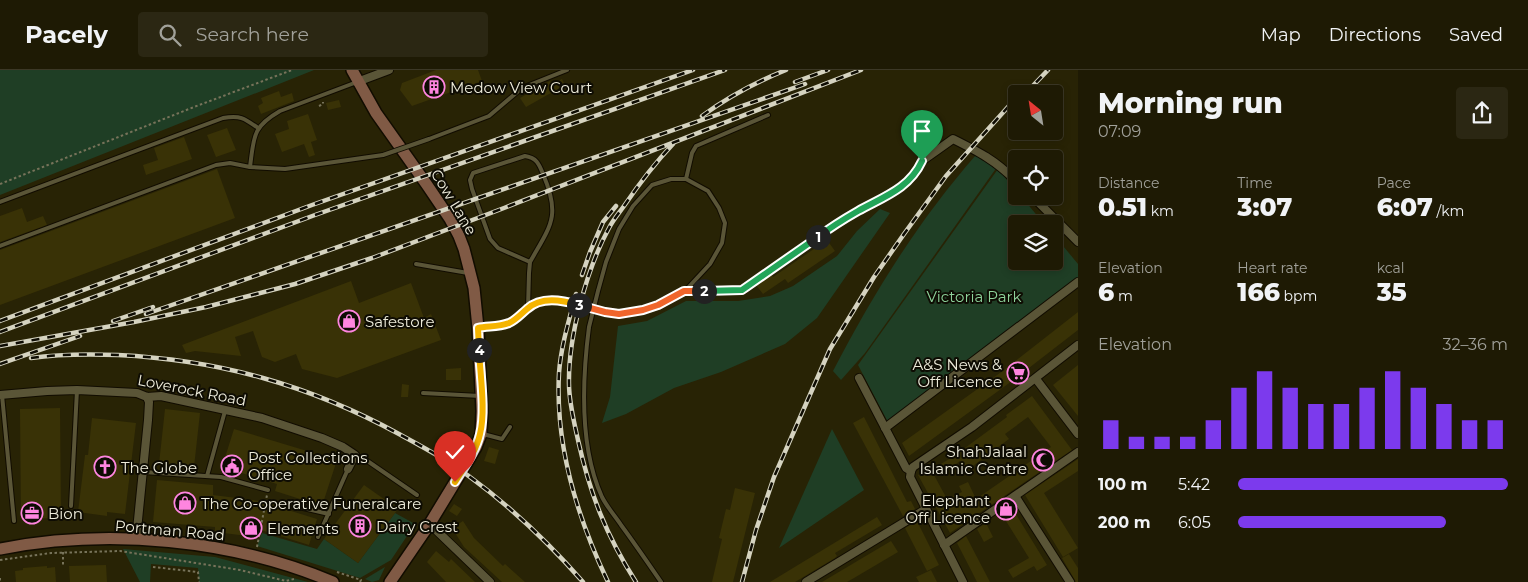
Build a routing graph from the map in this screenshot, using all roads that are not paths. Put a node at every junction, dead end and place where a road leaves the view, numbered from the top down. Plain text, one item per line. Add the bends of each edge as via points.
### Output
1 (352, 70) edge
2 (389, 70) edge
3 (567, 70) edge
4 (357, 82) junction
5 (768, 115) dead end
6 (258, 128) junction
7 (922, 161) joint
8 (250, 167) junction
9 (1008, 173) edge
10 (686, 179) junction
11 (0, 202) edge
12 (1041, 205) edge
13 (1078, 242) edge
14 (0, 246) edge
15 (530, 262) junction
16 (416, 264) dead end
17 (471, 273) junction
18 (1078, 282) edge
19 (684, 291) junction
20 (528, 308) junction
21 (478, 328) junction
22 (1078, 345) edge
23 (859, 378) dead end
24 (1036, 379) junction
25 (77, 390) junction
26 (423, 393) dead end
27 (1, 395) edge
28 (482, 396) junction
29 (147, 397) junction
30 (226, 410) junction
31 (510, 426) dead end
32 (885, 428) junction
33 (481, 434) junction
34 (1078, 434) edge
35 (1078, 452) edge
36 (355, 455) junction
37 (348, 469) joint
38 (911, 471) junction
39 (143, 472) junction
40 (207, 476) junction
41 (268, 490) road end
42 (417, 495) dead end
43 (1015, 496) junction
44 (71, 506) dead end
45 (299, 506) dead end
46 (926, 509) junction
47 (329, 514) junction
48 (14, 521) dead end
49 (436, 530) dead end
50 (318, 537) dead end
51 (136, 540) junction
52 (944, 545) junction
53 (0, 549) edge
54 (333, 582) edge
55 (390, 582) edge
56 (490, 582) edge
57 (661, 582) edge
58 (806, 582) edge
59 (963, 582) edge
60 (1070, 582) edge

1 - 4 street, Cow Lane
2 - 4 street
3 - 8 lane, bridge via 522,88 489,116 383,156 285,169
4 - 6 lane via 280,111
4 - 17 street, Cow Lane via 450,219
5 - 10 lane via 696,146
6 - 8 lane
6 - 11 lane via 244,118 223,118
7 - 9 street via 953,139 986,156
7 - 19 lane via 917,171 894,192 838,222 742,290
8 - 14 lane via 230,163 216,165
10 - 19 lane via 708,192 724,223 722,243 710,264
10 - 57 lane, bridge via 671,179 652,185 633,206 619,229 598,291 585,358 587,446 593,475 603,499
12 - 13 street
15 - 15 lane via 498,248 490,238 470,180 473,173 525,156 536,159 553,208 549,229
15 - 20 lane
16 - 17 lane
17 - 21 street, Cow Lane
18 - 32 street
19 - 20 lane via 658,305 619,314 552,300
20 - 21 lane via 510,323
21 - 28 street, Cow Lane
22 - 24 street
23 - 32 street
24 - 34 street
24 - 38 street
25 - 27 street, Loverock Road
25 - 29 street, Loverock Road via 138,393
25 - 44 lane
26 - 28 lane
27 - 48 lane
28 - 33 street, Cow Lane
29 - 30 street, Loverock Road via 160,396
29 - 39 street
30 - 36 street, Loverock Road via 305,432
30 - 40 lane
31 - 33 lane via 502,439
32 - 38 street via 906,468
33 - 55 street, Cow Lane via 429,525
35 - 43 street
36 - 37 street
36 - 42 lane
37 - 47 lane
38 - 46 street via 910,477
39 - 40 lane
39 - 51 street
40 - 41 lane
43 - 52 street
43 - 60 street
45 - 47 lane
46 - 52 street
46 - 58 street
47 - 50 lane
49 - 56 street
51 - 53 street, Portman Road via 49,542
51 - 54 street, Portman Road via 230,551 309,572
52 - 59 street

